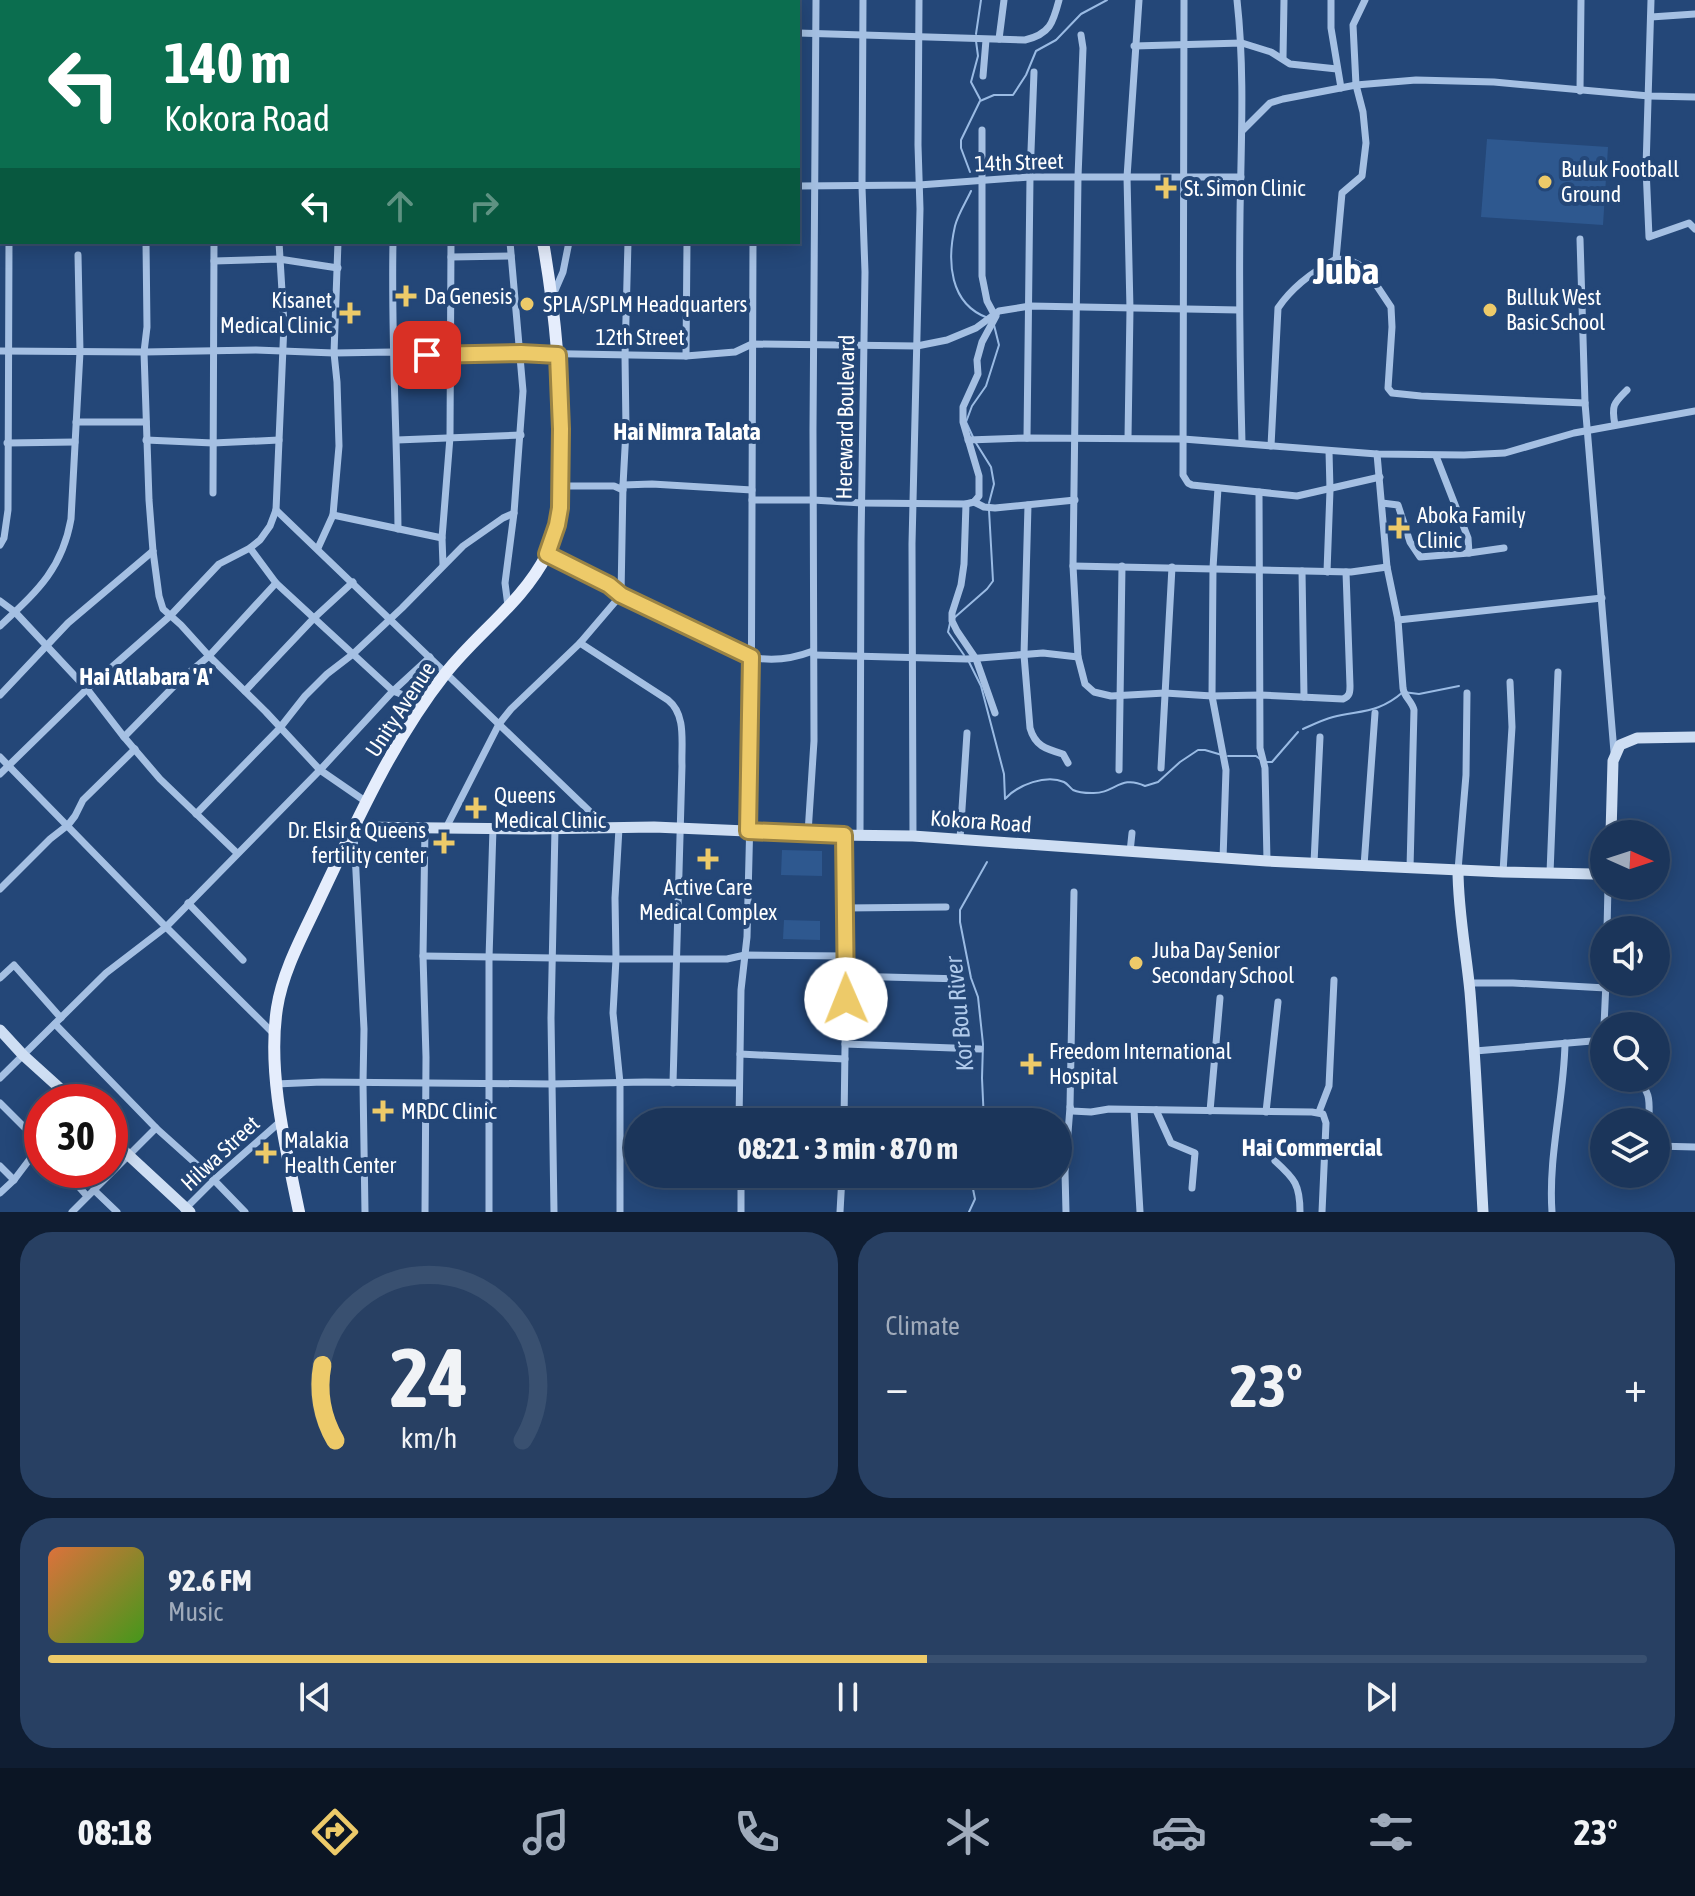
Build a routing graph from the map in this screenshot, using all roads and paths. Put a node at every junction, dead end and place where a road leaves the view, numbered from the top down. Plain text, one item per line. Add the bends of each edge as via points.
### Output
1 (816, 0) edge
2 (863, 0) edge
3 (919, 0) edge
4 (1004, 0) edge
5 (1059, 0) edge
6 (1139, 0) edge
7 (1184, 0) edge
8 (1237, 0) edge
9 (1284, 0) edge
10 (1331, 0) edge
11 (1581, 0) edge
12 (1651, 0) edge
13 (1365, 2) edge
14 (1695, 14) edge
15 (1651, 17) junction
16 (815, 32) junction
17 (800, 33) edge
18 (863, 34) junction
19 (1081, 35) dead end
20 (918, 36) junction
21 (999, 39) junction
22 (986, 40) junction
23 (1242, 43) junction
24 (1183, 44) junction
25 (1134, 46) junction
26 (1283, 58) junction
27 (1337, 69) junction
28 (1034, 72) dead end
29 (983, 76) dead end
30 (1356, 85) junction
31 (1341, 88) junction
32 (1580, 91) junction
33 (1649, 96) junction
34 (1695, 97) edge
35 (982, 130) dead end
36 (1243, 130) junction
37 (1030, 177) junction
38 (1078, 177) junction
39 (1127, 177) junction
40 (1184, 177) junction
41 (1241, 177) junction
42 (982, 181) junction
43 (919, 185) junction
44 (800, 186) edge
45 (814, 186) junction
46 (862, 187) junction
47 (1693, 224) edge
48 (1580, 239) dead end
49 (9, 244) edge
50 (146, 244) edge
51 (214, 244) edge
52 (279, 244) edge
53 (338, 244) edge
54 (393, 244) edge
55 (451, 244) edge
56 (510, 244) edge
57 (543, 244) edge
58 (569, 244) edge
59 (628, 244) edge
60 (687, 244) edge
61 (753, 244) edge
62 (78, 255) dead end
63 (511, 256) junction
64 (451, 257) junction
65 (279, 259) junction
66 (1336, 259) junction
67 (214, 261) junction
68 (338, 268) junction
69 (553, 297) junction
70 (1030, 306) junction
71 (1078, 307) junction
72 (1183, 308) junction
73 (1130, 309) junction
74 (1239, 310) junction
75 (996, 312) junction
76 (752, 344) junction
77 (813, 345) junction
78 (864, 345) junction
79 (917, 346) junction
80 (4, 351) edge
81 (284, 351) junction
82 (80, 352) junction
83 (144, 352) junction
84 (214, 352) junction
85 (392, 352) junction
86 (334, 353) junction
87 (521, 353) junction
88 (451, 354) junction
89 (558, 355) junction
90 (625, 356) junction
91 (686, 356) junction
92 (1627, 390) dead end
93 (1585, 403) junction
94 (1695, 411) edge
95 (76, 422) junction
96 (146, 422) junction
97 (1615, 425) junction
98 (1588, 431) junction
99 (521, 435) junction
100 (450, 437) junction
101 (1027, 438) junction
102 (1076, 438) junction
103 (1128, 438) junction
104 (1183, 439) junction
105 (146, 440) junction
106 (279, 440) junction
107 (397, 440) junction
108 (968, 440) junction
109 (75, 442) junction
110 (7, 443) junction
111 (213, 443) junction
112 (1242, 443) junction
113 (1271, 446) junction
114 (1329, 451) junction
115 (1377, 454) junction
116 (1436, 456) junction
117 (3, 464) edge
118 (1380, 477) junction
119 (560, 486) junction
120 (623, 487) junction
121 (1218, 488) junction
122 (752, 490) junction
123 (1330, 490) junction
124 (1259, 492) junction
125 (213, 493) dead end
126 (752, 500) junction
127 (813, 500) junction
128 (1075, 500) junction
129 (862, 503) junction
130 (912, 503) junction
131 (970, 503) junction
132 (1382, 503) junction
133 (1028, 505) junction
134 (276, 510) junction
135 (514, 513) junction
136 (333, 515) junction
137 (398, 529) junction
138 (442, 538) junction
139 (0, 545) edge
140 (250, 548) junction
141 (318, 548) junction
142 (1504, 548) dead end
143 (153, 551) junction
144 (1469, 553) junction
145 (547, 554) junction
146 (443, 565) junction
147 (1073, 566) junction
148 (1122, 566) junction
149 (1172, 567) junction
150 (1387, 567) junction
151 (1213, 568) junction
152 (1260, 569) junction
153 (1302, 571) junction
154 (1327, 572) junction
155 (1346, 572) junction
156 (353, 582) junction
157 (276, 583) junction
158 (621, 595) junction
159 (1602, 598) junction
160 (0, 601) edge
161 (508, 608) junction
162 (15, 612) junction
163 (170, 616) junction
164 (314, 618) junction
165 (390, 620) junction
166 (1398, 620) junction
167 (0, 626) edge
168 (580, 643) junction
169 (46, 645) junction
170 (814, 653) junction
171 (353, 654) junction
172 (1024, 655) junction
173 (209, 656) junction
174 (862, 656) junction
175 (430, 657) junction
176 (751, 657) junction
177 (913, 657) junction
178 (1078, 657) junction
179 (976, 659) junction
180 (446, 672) junction
181 (1558, 672) dead end
182 (1510, 682) dead end
183 (87, 689) junction
184 (245, 691) junction
185 (393, 691) junction
186 (1165, 693) junction
187 (1467, 693) dead end
188 (0, 695) edge
189 (1260, 695) junction
190 (1121, 696) junction
191 (1212, 696) junction
192 (1304, 697) junction
193 (424, 703) junction
194 (995, 713) dead end
195 (1375, 713) dead end
196 (499, 724) junction
197 (279, 729) junction
198 (967, 733) dead end
199 (124, 737) junction
200 (1320, 737) dead end
201 (1695, 737) edge
202 (135, 749) junction
203 (1615, 755) junction
204 (0, 757) edge
205 (1068, 763) dead end
206 (8, 765) junction
207 (1161, 768) dead end
208 (320, 770) junction
209 (1119, 770) dead end
210 (0, 774) edge
211 (365, 801) junction
212 (196, 814) junction
213 (1612, 820) edge
214 (68, 825) junction
215 (354, 827) junction
216 (425, 828) junction
217 (446, 828) junction
218 (493, 828) junction
219 (555, 828) junction
220 (606, 828) junction
221 (619, 828) junction
222 (680, 828) junction
223 (748, 831) junction
224 (808, 833) junction
225 (1132, 833) dead end
226 (844, 835) junction
227 (860, 835) junction
228 (913, 836) junction
229 (960, 839) junction
230 (1130, 852) junction
231 (237, 853) junction
232 (1223, 859) junction
233 (1267, 861) junction
234 (1314, 863) junction
235 (1364, 866) junction
236 (1410, 868) junction
237 (1458, 870) junction
238 (1503, 872) junction
239 (1550, 873) junction
240 (1590, 874) edge
241 (0, 889) edge
242 (1074, 892) dead end
243 (188, 903) junction
244 (946, 907) dead end
245 (845, 908) junction
246 (166, 927) junction
247 (745, 955) junction
248 (423, 956) junction
249 (845, 956) junction
250 (489, 958) junction
251 (553, 958) junction
252 (676, 958) junction
253 (616, 959) junction
254 (243, 960) dead end
255 (846, 976) junction
256 (0, 978) edge
257 (963, 979) dead end
258 (1334, 980) dead end
259 (1469, 983) junction
260 (1590, 985) edge
261 (1220, 998) dead end
262 (1278, 1002) dead end
263 (58, 1021) junction
264 (0, 1030) edge
265 (275, 1034) junction
266 (1590, 1041) edge
267 (1565, 1043) junction
268 (845, 1044) junction
269 (980, 1049) dead end
270 (1475, 1051) junction
271 (740, 1054) junction
272 (23, 1055) junction
273 (845, 1059) junction
274 (0, 1078) edge
275 (363, 1083) junction
276 (425, 1083) junction
277 (489, 1083) junction
278 (620, 1083) junction
279 (673, 1083) junction
280 (739, 1083) junction
281 (55, 1084) edge
282 (276, 1084) junction
283 (551, 1084) junction
284 (0, 1103) edge
285 (1070, 1107) junction
286 (739, 1108) edge
287 (844, 1108) edge
288 (1134, 1110) junction
289 (1156, 1110) junction
290 (1210, 1111) junction
291 (1266, 1112) junction
292 (1319, 1112) junction
293 (282, 1120) junction
294 (24, 1126) edge
295 (156, 1128) junction
296 (1670, 1146) edge
297 (1695, 1147) edge
298 (128, 1155) joint
299 (1275, 1161) dead end
300 (0, 1166) edge
301 (24, 1167) edge
302 (14, 1180) junction
303 (214, 1180) junction
304 (80, 1188) edge
305 (741, 1188) edge
306 (841, 1188) edge
307 (1192, 1188) dead end
308 (94, 1190) joint
309 (0, 1193) edge
310 (87, 1196) junction
311 (186, 1211) edge
312 (72, 1212) edge
313 (117, 1212) edge
314 (245, 1212) edge
315 (299, 1212) edge
316 (365, 1212) edge
317 (425, 1212) edge
318 (489, 1212) edge
319 (554, 1212) edge
320 (620, 1212) edge
321 (741, 1212) edge
322 (840, 1212) edge
323 (1066, 1212) edge
324 (1140, 1212) edge
325 (1300, 1212) edge
326 (1322, 1212) edge
327 (1483, 1212) edge
328 (1552, 1212) edge

1 - 16 street
2 - 18 street, Hereward Boulevard
3 - 20 street
4 - 21 street
5 - 21 street via 1053,23 1038,37
6 - 25 street
7 - 24 street
8 - 23 street
9 - 26 street
10 - 27 street
11 - 32 street
12 - 15 street
13 - 30 street via 1353,25
14 - 15 street
15 - 33 street
16 - 17 street
16 - 18 street
16 - 45 street
18 - 20 street
18 - 46 street, Hereward Boulevard
19 - 38 street
20 - 22 street
20 - 43 street
21 - 22 street
22 - 29 street
23 - 24 street
23 - 26 street
23 - 36 street
24 - 25 street
24 - 40 street
25 - 39 street
26 - 27 street via 1290,64
27 - 31 street
28 - 37 street
30 - 31 street
30 - 32 street via 1458,80
30 - 66 street via 1366,143 1362,176 1342,193
31 - 36 street via 1270,103
32 - 33 street
33 - 34 street
33 - 47 street via 1649,237
35 - 42 street
36 - 41 street
37 - 38 street, 14th Street
37 - 42 street, 14th Street
37 - 70 street
38 - 39 street, 14th Street
38 - 71 street
39 - 40 street, 14th Street
39 - 73 street
40 - 41 street, 14th Street
40 - 72 street
41 - 74 street
42 - 43 street, 14th Street
42 - 75 street via 982,276 987,301
43 - 46 street, 14th Street
43 - 79 street
44 - 45 street, 14th Street
45 - 46 street, 14th Street
45 - 77 street
46 - 78 street, Hereward Boulevard
48 - 93 street
49 - 80 street
50 - 83 street
51 - 67 street
52 - 65 street
53 - 68 street
54 - 85 street
55 - 64 street
56 - 63 street
57 - 69 main road, Unity Avenue
58 - 69 street
59 - 90 street
60 - 91 street
61 - 76 street
62 - 82 street
63 - 64 street
63 - 87 street
64 - 88 street
65 - 67 street
65 - 68 street
65 - 81 street
66 - 93 street via 1365,268 1391,307 1392,393
66 - 113 street via 1287,295 1278,308
67 - 84 street
68 - 86 street
69 - 89 main road, Unity Avenue
70 - 71 street, 12th Street
70 - 75 street, 12th Street
70 - 101 street
71 - 73 street, 12th Street
71 - 102 street
72 - 73 street, 12th Street
72 - 74 street, 12th Street
72 - 104 street
73 - 103 street
74 - 112 street
75 - 79 street, 12th Street via 976,328
75 - 108 street via 963,407
76 - 77 street, 12th Street
76 - 91 street, 12th Street via 735,352
76 - 122 street
77 - 78 street, 12th Street
77 - 127 street
78 - 79 street, 12th Street
78 - 129 street, Hereward Boulevard
79 - 130 street
80 - 82 street, 12th Street
80 - 110 street
81 - 84 street, 12th Street
81 - 86 street, 12th Street
81 - 106 street
82 - 83 street, 12th Street
82 - 95 street
83 - 84 street, 12th Street
83 - 96 street
84 - 111 street
85 - 86 street, 12th Street
85 - 88 street, 12th Street
85 - 107 street
86 - 136 street via 339,446
87 - 88 street, 12th Street
87 - 89 street, 12th Street
87 - 99 street
88 - 100 street
89 - 90 street, 12th Street
89 - 119 main road, Unity Avenue
90 - 91 street, 12th Street
90 - 120 street
92 - 97 street via 1613,408
93 - 98 street
94 - 97 street
95 - 96 street
95 - 109 street
96 - 105 street
97 - 98 street
98 - 116 street via 1505,453
98 - 159 street
99 - 100 street
99 - 135 street
100 - 107 street
100 - 138 street
101 - 102 street
101 - 108 street
102 - 103 street
102 - 128 street
103 - 104 street
104 - 112 street
104 - 121 street via 1185,480
105 - 111 street
105 - 143 street
106 - 111 street
106 - 134 street
107 - 137 street
108 - 131 street via 980,487
109 - 110 street
109 - 162 street via 67,543
110 - 117 street
111 - 125 street
112 - 113 street
113 - 114 street
114 - 115 street
114 - 123 street
115 - 116 street
115 - 118 street
116 - 144 street
117 - 139 street via 8,510
118 - 123 street
118 - 132 street
119 - 120 street
119 - 145 main road, Unity Avenue via 557,525
120 - 122 street
120 - 158 street
121 - 124 street
121 - 151 street
122 - 126 street
123 - 124 street via 1297,496
123 - 154 street
124 - 152 street
126 - 127 street
126 - 176 street
127 - 129 street
127 - 170 street
128 - 133 street
128 - 147 street
129 - 130 street
129 - 174 street, Hereward Boulevard
130 - 131 street
130 - 177 street
131 - 133 street via 989,508
131 - 179 street via 952,621
132 - 144 street via 1398,505 1420,557
132 - 150 street
133 - 172 street
134 - 140 street via 266,532
134 - 141 street
135 - 146 street via 484,530
135 - 161 street via 505,583
136 - 137 street
136 - 141 street
137 - 138 street
138 - 146 street
140 - 157 street
140 - 163 street via 219,564
141 - 156 street
142 - 144 street
143 - 163 street via 159,596
143 - 169 street
145 - 158 street
145 - 161 main road, Unity Avenue
146 - 165 street
147 - 148 street
147 - 178 street
148 - 149 street
148 - 190 street
149 - 151 street
149 - 186 street
150 - 155 street
150 - 166 street
151 - 152 street
151 - 191 street
152 - 153 street
152 - 189 street
153 - 154 street
153 - 192 street
154 - 155 street
155 - 192 street via 1349,695
156 - 164 street
156 - 165 street
157 - 164 street
157 - 173 street
158 - 168 street
158 - 176 street
159 - 166 street
159 - 203 street
160 - 162 street
161 - 180 main road, Unity Avenue
162 - 167 street
162 - 169 street
163 - 173 street
163 - 183 street
164 - 171 street
164 - 184 street
165 - 171 street
165 - 175 street
166 - 236 street via 1403,692 1414,710
168 - 196 street
168 - 222 street via 676,706
169 - 183 street
169 - 188 street
170 - 174 street
170 - 176 street
170 - 224 street
171 - 185 street
171 - 197 street via 305,696
172 - 178 street
172 - 179 street
172 - 205 street via 1033,738 1064,755
173 - 184 street
173 - 199 street
174 - 177 street
174 - 227 street, Hereward Boulevard
175 - 180 street
175 - 185 street
176 - 223 street
177 - 179 street
177 - 228 street
178 - 190 street via 1085,684 1094,692
179 - 194 street
180 - 193 main road, Unity Avenue
180 - 196 street
181 - 239 street
182 - 238 street
183 - 199 street
183 - 206 street
184 - 197 street
185 - 193 street
185 - 208 street
186 - 190 street
186 - 191 street
186 - 207 street
187 - 237 street
189 - 191 street
189 - 192 street
189 - 233 street
190 - 209 street
191 - 232 street via 1226,770
193 - 211 main road, Unity Avenue
195 - 235 street
196 - 217 street
196 - 220 street
197 - 208 street
197 - 212 street
198 - 229 street
199 - 202 street
200 - 234 street
201 - 203 street via 1637,738 1620,745
202 - 212 street
202 - 214 street via 83,800
203 - 213 street
204 - 206 street
206 - 210 street
206 - 214 street
208 - 211 street
208 - 231 street
211 - 215 main road, Unity Avenue
212 - 231 street
214 - 241 street
214 - 246 street
215 - 216 street, Kokora Road
215 - 265 main road, Unity Avenue via 287,975
215 - 275 street
216 - 217 street, Kokora Road
216 - 248 street
217 - 218 street, Kokora Road
218 - 219 street, Kokora Road
218 - 250 street
219 - 220 street, Kokora Road
219 - 251 street
220 - 221 street, Kokora Road
221 - 222 street, Kokora Road
221 - 253 street
222 - 223 street, Kokora Road
222 - 252 street
223 - 224 street, Kokora Road
223 - 247 street
224 - 226 street, Kokora Road
225 - 230 street
226 - 227 street, Kokora Road
226 - 245 street
227 - 228 street, Kokora Road
228 - 229 street, Kokora Road
229 - 230 street, Kokora Road
230 - 232 street, Kokora Road
231 - 243 street
232 - 233 street, Kokora Road
233 - 234 street, Kokora Road
234 - 235 street, Kokora Road
235 - 236 street, Kokora Road
236 - 237 street, Kokora Road
237 - 238 street, Kokora Road
237 - 259 street
238 - 239 street, Kokora Road
239 - 240 street, Kokora Road
242 - 285 street
243 - 246 street
243 - 254 street
244 - 245 street
245 - 249 street
246 - 263 street via 106,973
246 - 265 street
247 - 249 street
247 - 252 street
247 - 271 street
248 - 250 street
248 - 276 street
249 - 255 street
250 - 251 street
250 - 277 street
251 - 253 street
251 - 283 street
252 - 253 street
252 - 279 street
253 - 278 street via 613,1013
255 - 257 street
255 - 268 street
256 - 263 street via 14,965
258 - 292 street via 1329,1086
259 - 260 street
259 - 270 street
261 - 290 street
262 - 291 street
263 - 272 street
263 - 295 street
264 - 272 street
265 - 282 main road, Unity Avenue
266 - 267 street
267 - 270 street
267 - 328 street
268 - 269 street
268 - 273 street
270 - 327 street
271 - 273 street
271 - 280 street
272 - 274 street
272 - 281 street
273 - 287 street
275 - 276 street
275 - 282 street
275 - 316 street
276 - 277 street
276 - 317 street
277 - 283 street
277 - 318 street
278 - 279 street
278 - 283 street
278 - 320 street
279 - 280 street
280 - 286 street
282 - 293 main road, Unity Avenue
283 - 319 street
284 - 294 street
285 - 288 street via 1075,1112
285 - 323 street
288 - 289 street
288 - 324 street
289 - 290 street
289 - 307 street via 1171,1143 1195,1153
290 - 291 street
291 - 292 street
292 - 326 street via 1326,1123
293 - 303 street, Hilwa Street
293 - 315 main road, Unity Avenue
295 - 298 street
295 - 303 street
296 - 297 street
298 - 311 street
299 - 325 street via 1299,1188
300 - 302 street
301 - 302 street
302 - 309 street
303 - 311 street, Hilwa Street
303 - 314 street
304 - 310 street
305 - 321 street
306 - 322 street
308 - 310 street
308 - 313 street
310 - 312 street

